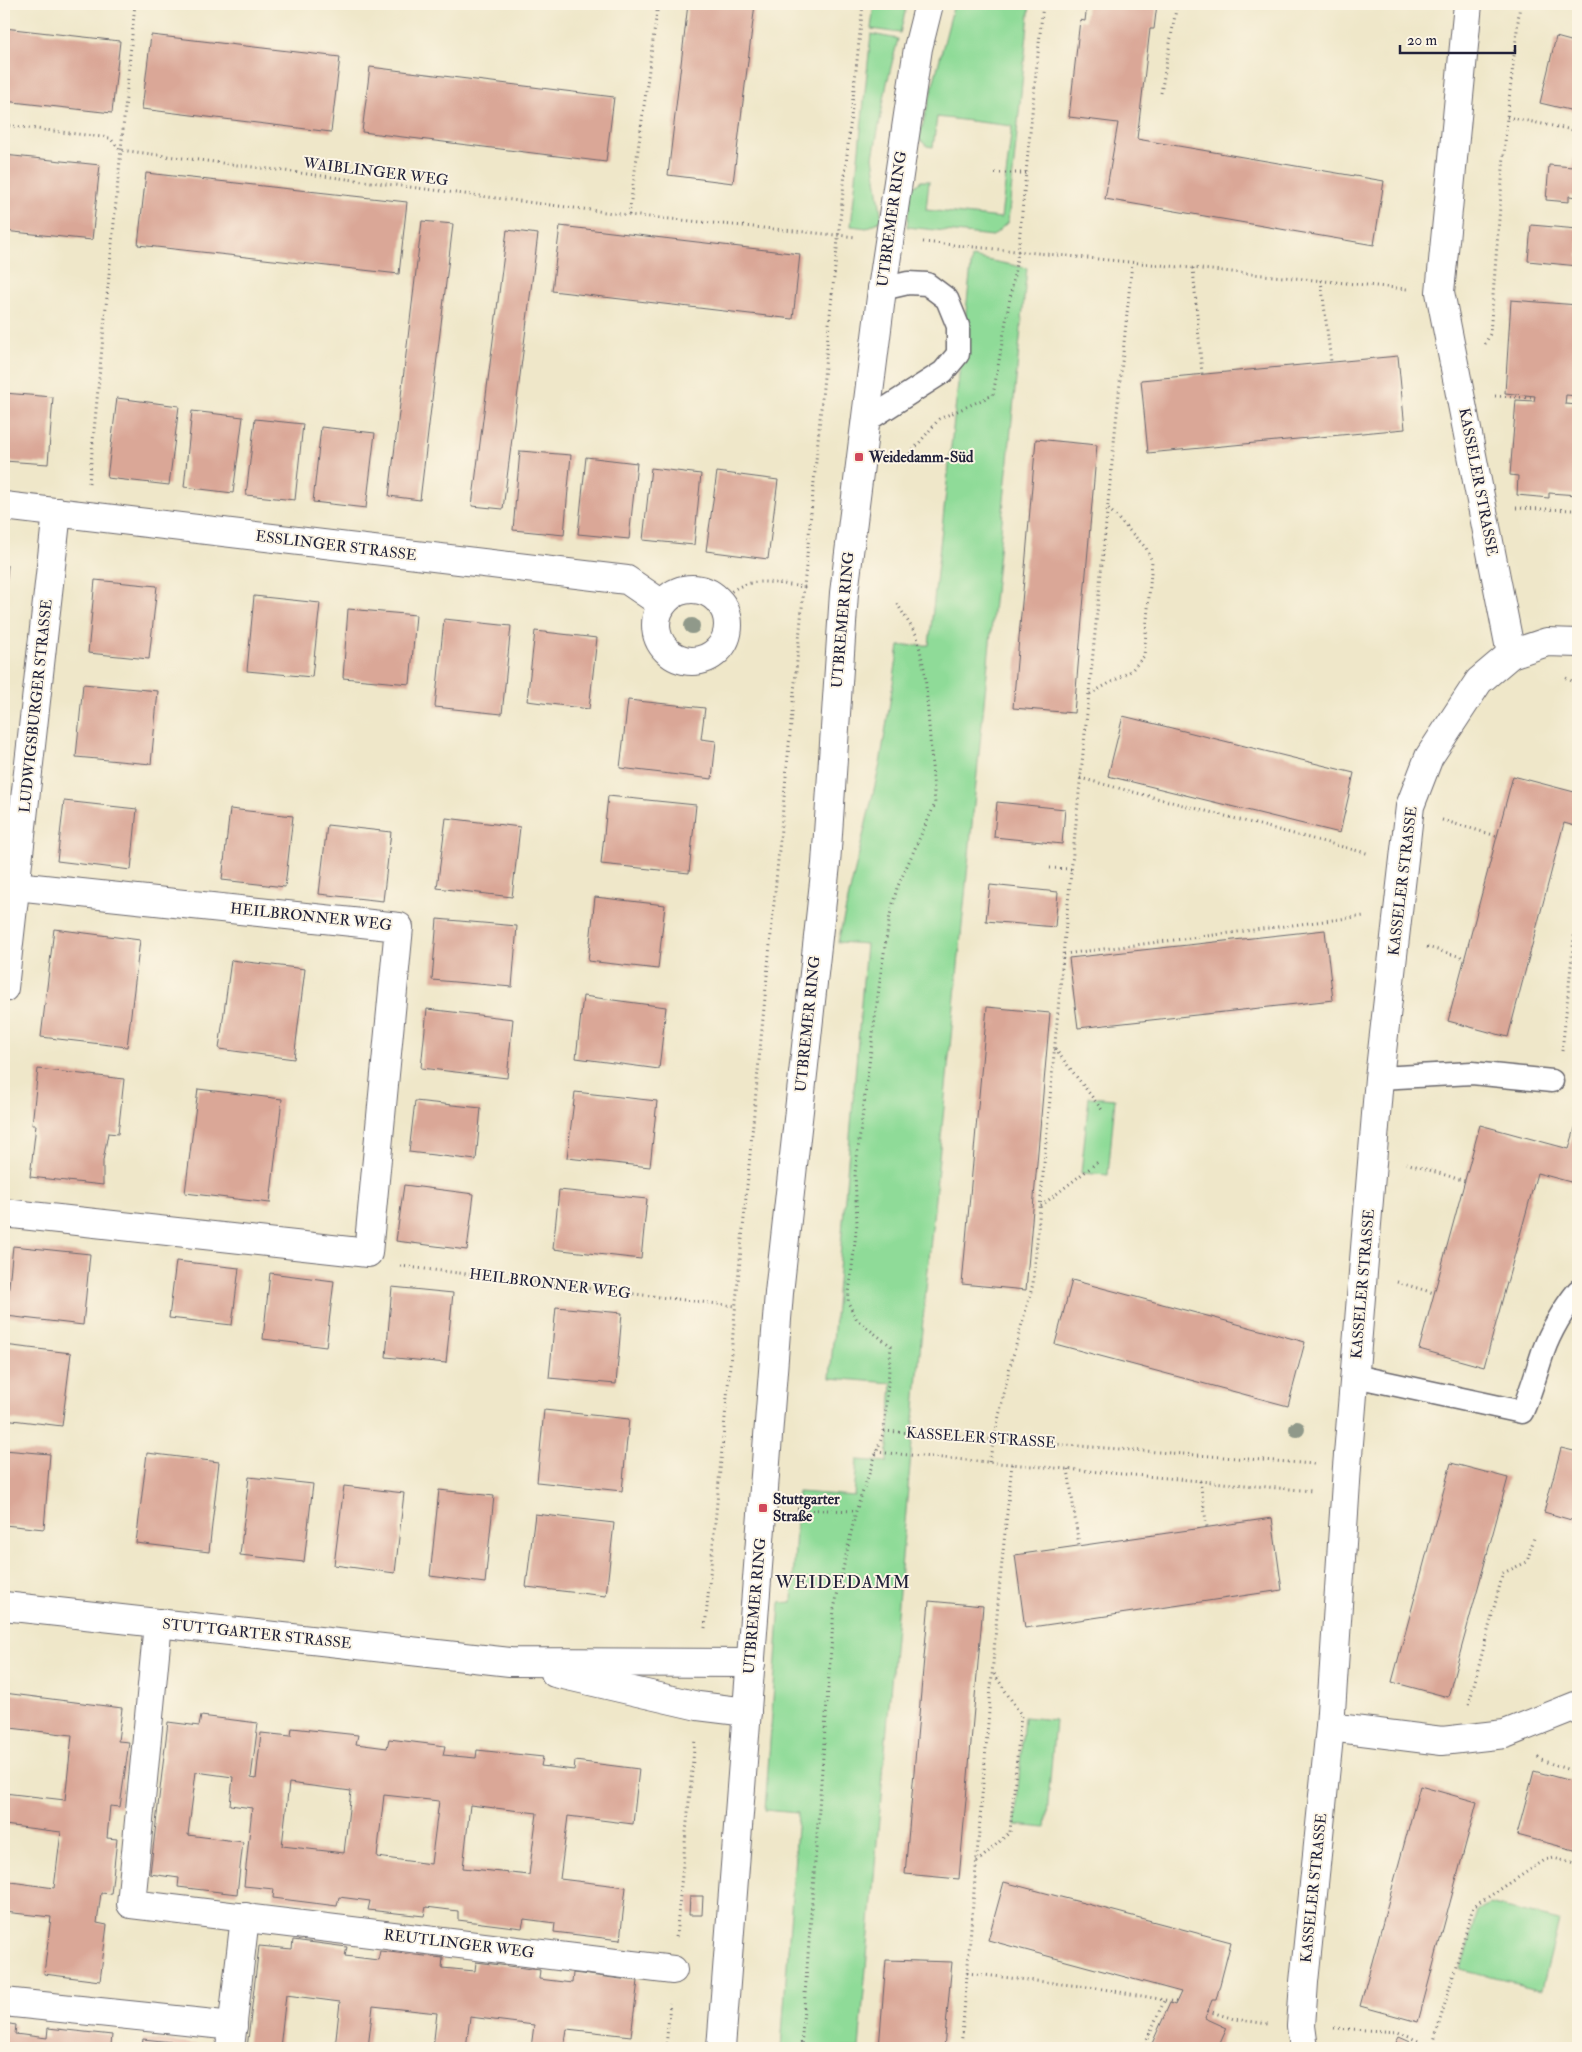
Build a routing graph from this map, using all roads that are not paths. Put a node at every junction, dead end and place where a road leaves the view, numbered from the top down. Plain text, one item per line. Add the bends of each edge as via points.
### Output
1 (929, 4) edge
2 (1468, 4) edge
3 (882, 289) junction
4 (863, 423) junction
5 (4, 506) edge
6 (57, 512) junction
7 (662, 604) junction
8 (1578, 643) edge
9 (1511, 654) junction
10 (16, 886) junction
11 (4, 988) edge
12 (1380, 1078) junction
13 (1552, 1081) road end
14 (4, 1213) edge
15 (1578, 1291) edge
16 (1355, 1376) junction
17 (4, 1606) edge
18 (158, 1624) junction
19 (510, 1662) junction
20 (751, 1663) junction
21 (1578, 1705) edge
22 (747, 1712) junction
23 (1330, 1727) junction
24 (245, 1917) junction
25 (673, 1970) road end
26 (4, 2002) edge
27 (231, 2037) edge
28 (1303, 2037) edge
29 (721, 2048) edge

1 - 3 street, UTBREMER RING via 916,58
2 - 9 street, KASSELER STRASSE via 1440,292
3 - 4 street, UTBREMER RING
3 - 4 lane via 908,283 926,284 947,299 958,326 958,354 943,372
4 - 20 street, UTBREMER RING via 844,593 826,864 779,1293
5 - 6 street, ESSLINGER STRASSE
6 - 7 street, ESSLINGER STRASSE via 627,580
6 - 10 street, LUDWIGSBURGER STRASSE
7 - 7 street via 683,590 709,593 720,601 729,624 722,647 713,656 688,662 666,651 656,629
8 - 9 street via 1547,642
9 - 12 street, KASSELER STRASSE via 1479,681 1429,757 1410,806
10 - 11 street, LUDWIGSBURGER STRASSE
10 - 14 street, HEILBRONNER WEG via 399,927 368,1253
12 - 13 lane via 1472,1073
12 - 16 street, KASSELER STRASSE
15 - 16 lane via 1544,1351 1532,1392 1522,1412
16 - 23 street, KASSELER STRASSE
17 - 18 street, STUTTGARTER STRASSE
18 - 19 street, STUTTGARTER STRASSE
18 - 24 street, REUTLINGER WEG via 131,1904
19 - 20 street, STUTTGARTER STRASSE
19 - 22 street, STUTTGARTER STRASSE via 698,1706
20 - 22 street, UTBREMER RING
21 - 23 street via 1505,1734 1442,1741
22 - 29 street, UTBREMER RING
23 - 28 street, KASSELER STRASSE
24 - 25 street, REUTLINGER WEG
24 - 27 street
26 - 27 street

